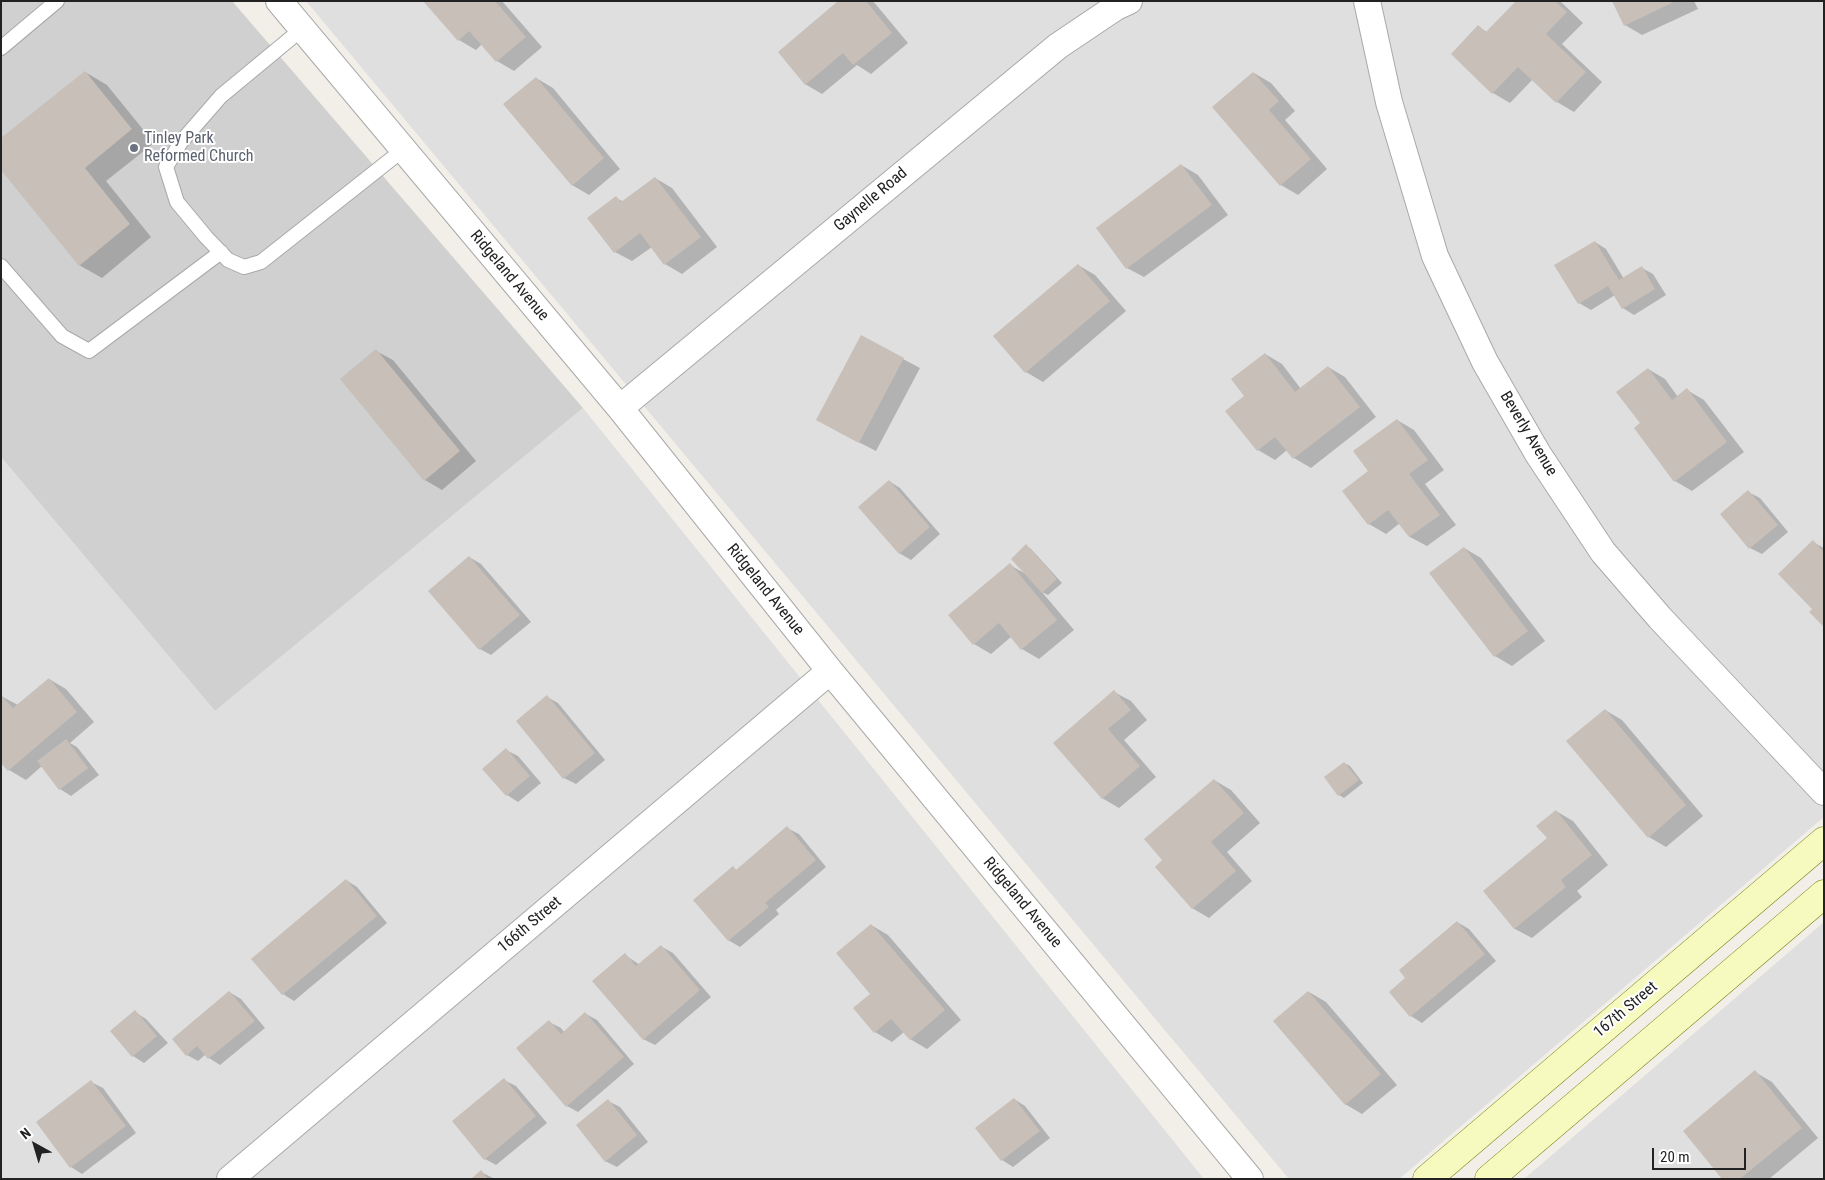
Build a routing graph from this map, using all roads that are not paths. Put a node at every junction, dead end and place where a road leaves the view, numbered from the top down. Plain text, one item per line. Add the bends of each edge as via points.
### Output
1 (57, 1) edge
2 (279, 1) edge
3 (1129, 1) edge
4 (1366, 1) edge
5 (302, 28) junction
6 (1, 48) edge
7 (404, 149) junction
8 (221, 252) junction
9 (1, 266) edge
10 (620, 408) junction
11 (830, 671) junction
12 (1824, 792) edge
13 (1824, 841) edge
14 (1824, 894) edge
15 (230, 1179) edge
16 (1250, 1179) edge
17 (1427, 1179) edge
18 (1489, 1179) edge

1 - 6 lane
2 - 5 street, Ridgeland Avenue
3 - 10 street, Gaynelle Road via 1116,6 1058,46
4 - 12 street, Beverly Avenue via 1389,102 1435,256 1485,362 1538,454 1604,552 1660,618
5 - 7 street, Ridgeland Avenue
5 - 8 lane via 221,96 181,142 166,166 176,202
7 - 8 lane via 261,262 244,268 228,260
7 - 10 street, Ridgeland Avenue
8 - 9 lane via 89,352 62,336
10 - 11 street, Ridgeland Avenue
11 - 15 street, 166th Street
11 - 16 street, Ridgeland Avenue
13 - 17 main road, 167th Street
14 - 18 main road

